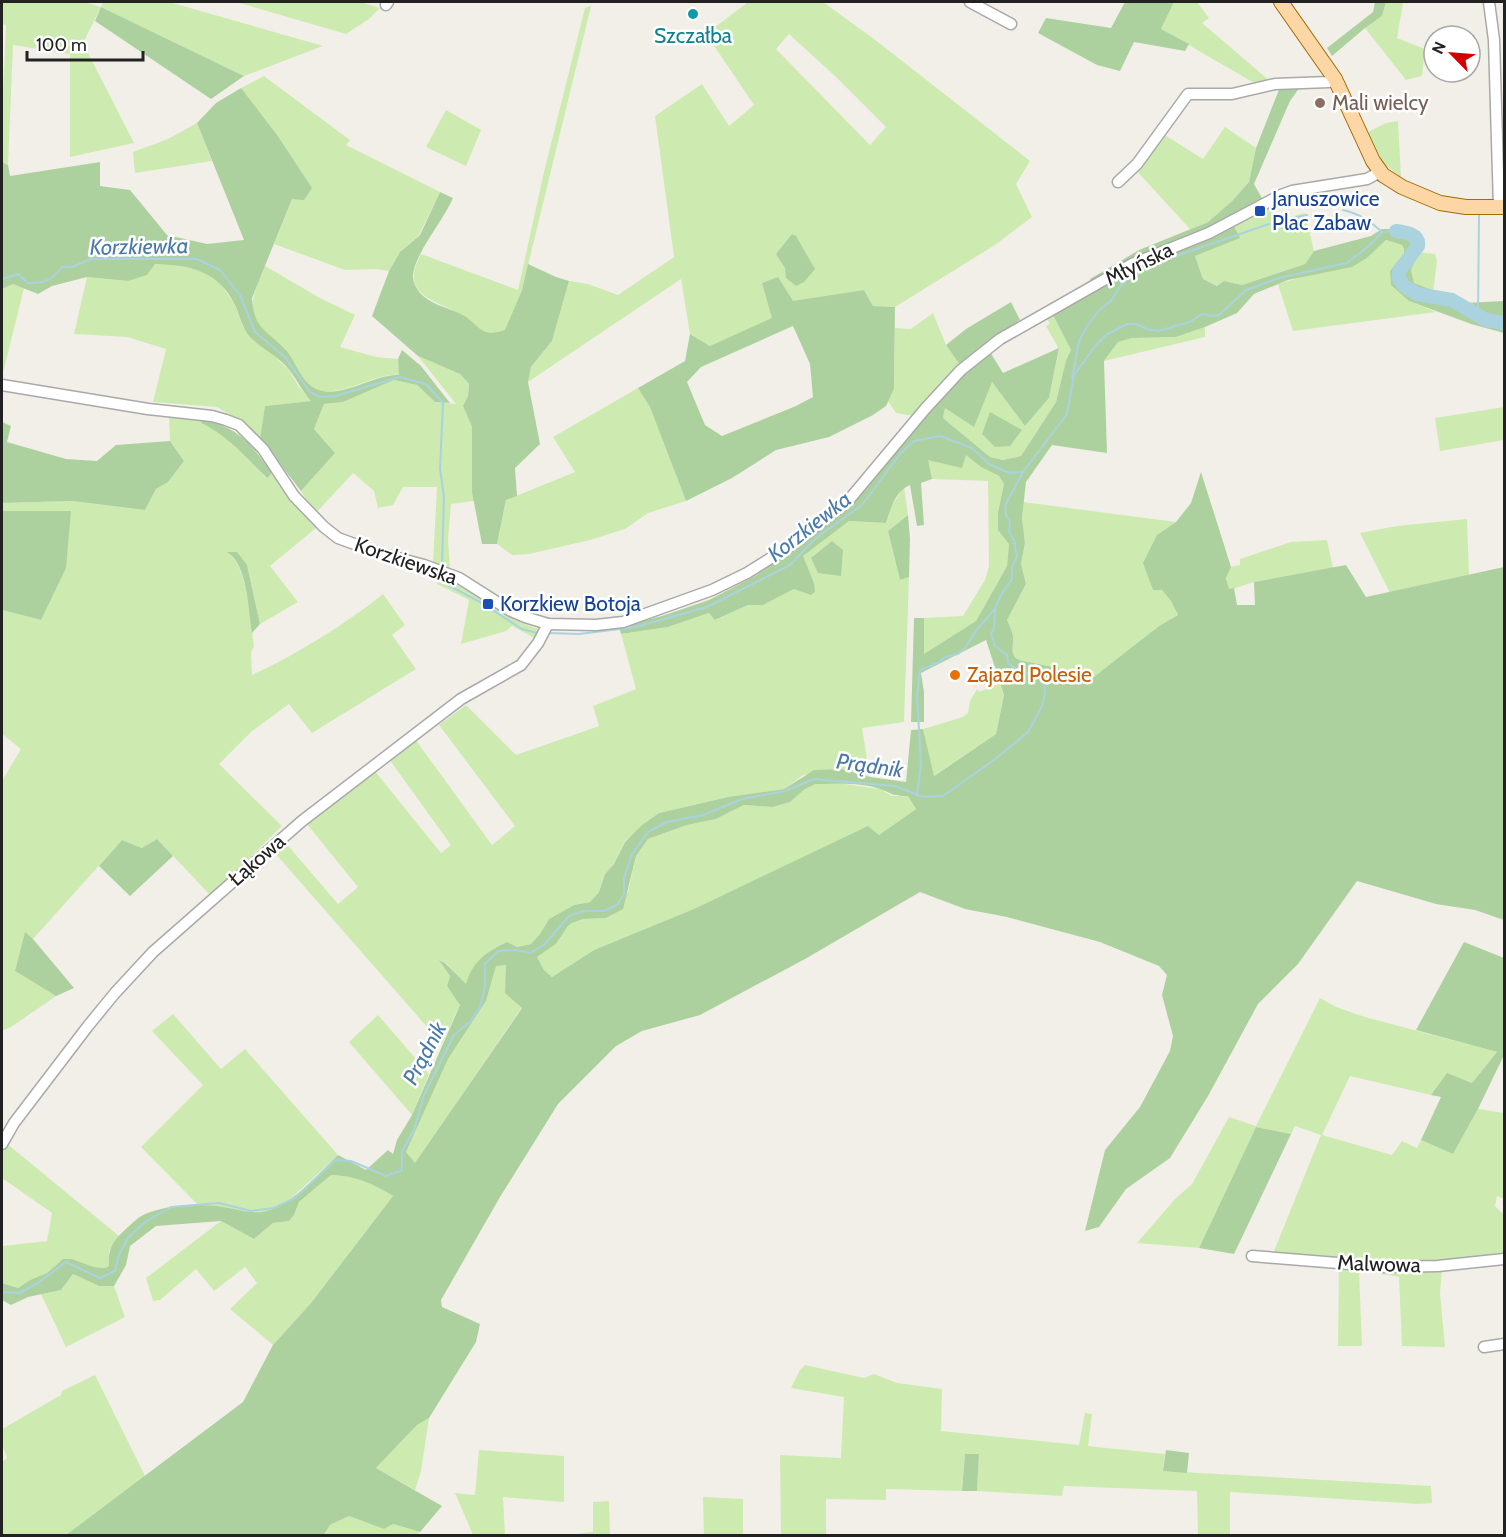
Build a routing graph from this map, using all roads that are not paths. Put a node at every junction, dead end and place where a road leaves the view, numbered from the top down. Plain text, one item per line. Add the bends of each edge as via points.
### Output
1 (970, 2) edge
2 (1281, 2) edge
3 (1490, 2) edge
4 (1011, 24) dead end
5 (1335, 80) junction
6 (1380, 172) junction
7 (1118, 182) dead end
8 (1502, 207) edge
9 (2, 386) edge
10 (924, 409) joint
11 (548, 624) junction
12 (3, 1141) edge
13 (1252, 1256) dead end
14 (1504, 1259) edge
15 (1504, 1344) edge
16 (1484, 1347) dead end

1 - 4 street
2 - 5 main road
3 - 8 street
5 - 6 main road
5 - 7 street via 1275,84 1232,94 1188,94 1137,164
6 - 8 main road via 1434,202
6 - 10 street, Młyńska via 1367,179 1281,195 1209,233 1132,264 999,339 961,370
9 - 11 street, Korzkiewska via 212,416 239,425 263,449 294,496 338,538 459,578 511,611
10 - 11 street, Korzkiewska via 848,501 747,573 689,600 623,622
11 - 12 street, Łąkowa via 521,665 461,699 302,821 153,952 88,1026
13 - 14 street, Malwowa via 1387,1268
15 - 16 street

